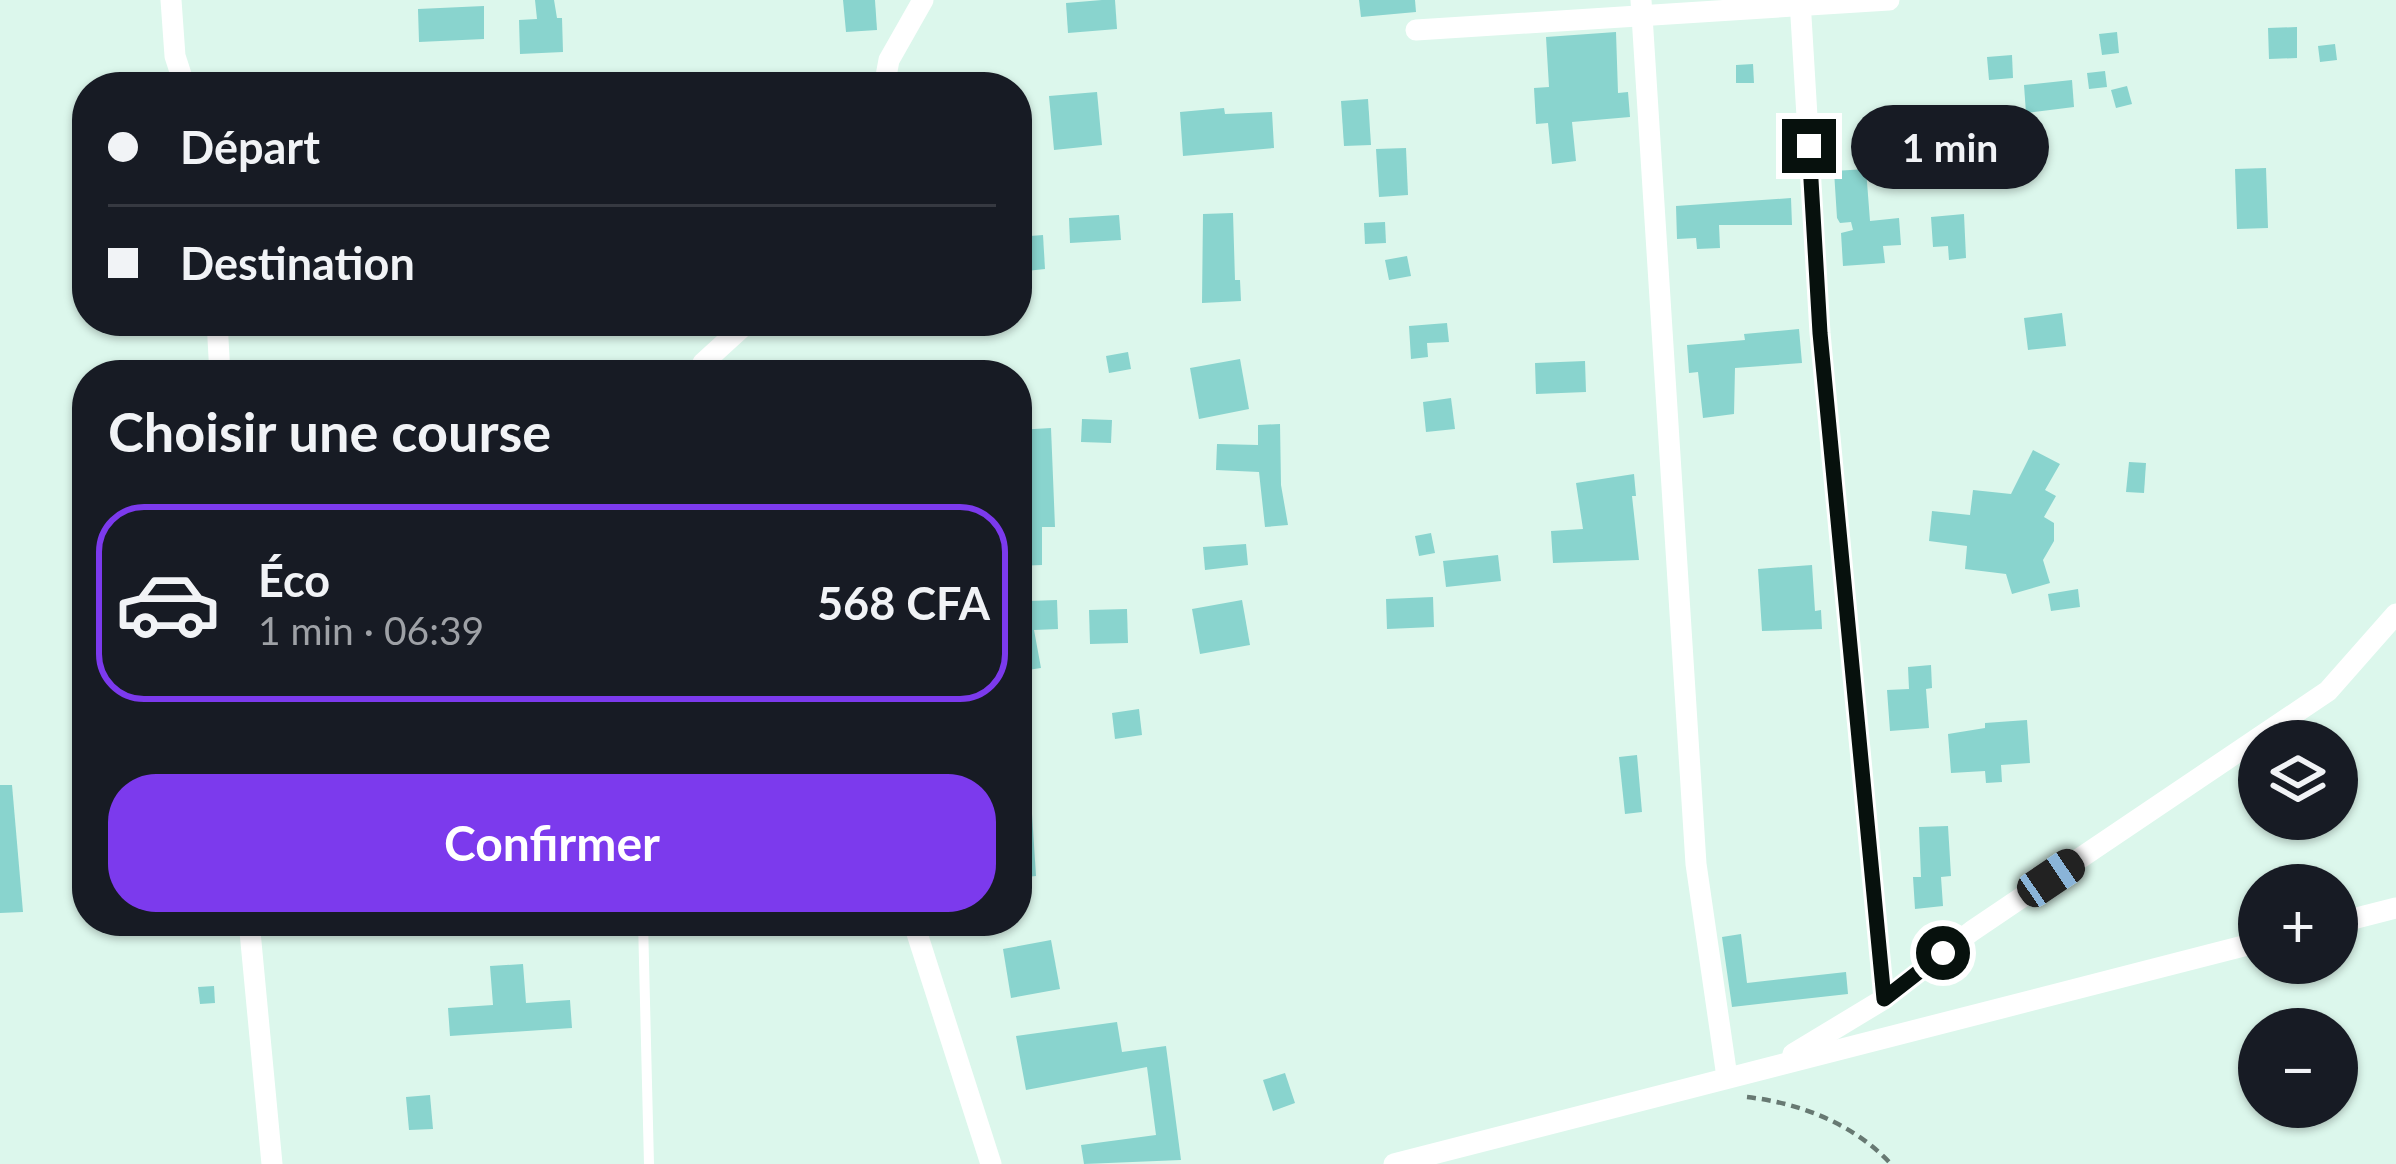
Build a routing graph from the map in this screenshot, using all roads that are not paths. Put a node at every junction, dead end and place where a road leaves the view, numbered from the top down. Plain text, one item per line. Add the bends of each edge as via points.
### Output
1 (171, 0) edge
2 (923, 0) edge
3 (1889, 0) edge
4 (1800, 3) edge
5 (1641, 8) edge
6 (1416, 30) dead end
7 (180, 72) edge
8 (887, 72) edge
9 (733, 336) edge
10 (706, 360) edge
11 (2396, 614) edge
12 (2396, 908) edge
13 (2358, 918) edge
14 (250, 936) edge
15 (643, 936) edge
16 (918, 936) edge
17 (2238, 947) edge
18 (1884, 999) junction
19 (1773, 1066) junction
20 (1727, 1077) junction
21 (272, 1164) edge
22 (649, 1164) edge
23 (991, 1164) edge
24 (1394, 1164) edge

1 - 7 street
2 - 8 street
3 - 4 street
4 - 5 street
4 - 18 street via 1820,333
5 - 6 street
5 - 20 street via 1696,864
9 - 10 street
11 - 18 street via 2328,692
12 - 13 street
14 - 21 street
15 - 22 lane
16 - 23 street
17 - 19 street
18 - 19 street
19 - 20 street
20 - 24 street

